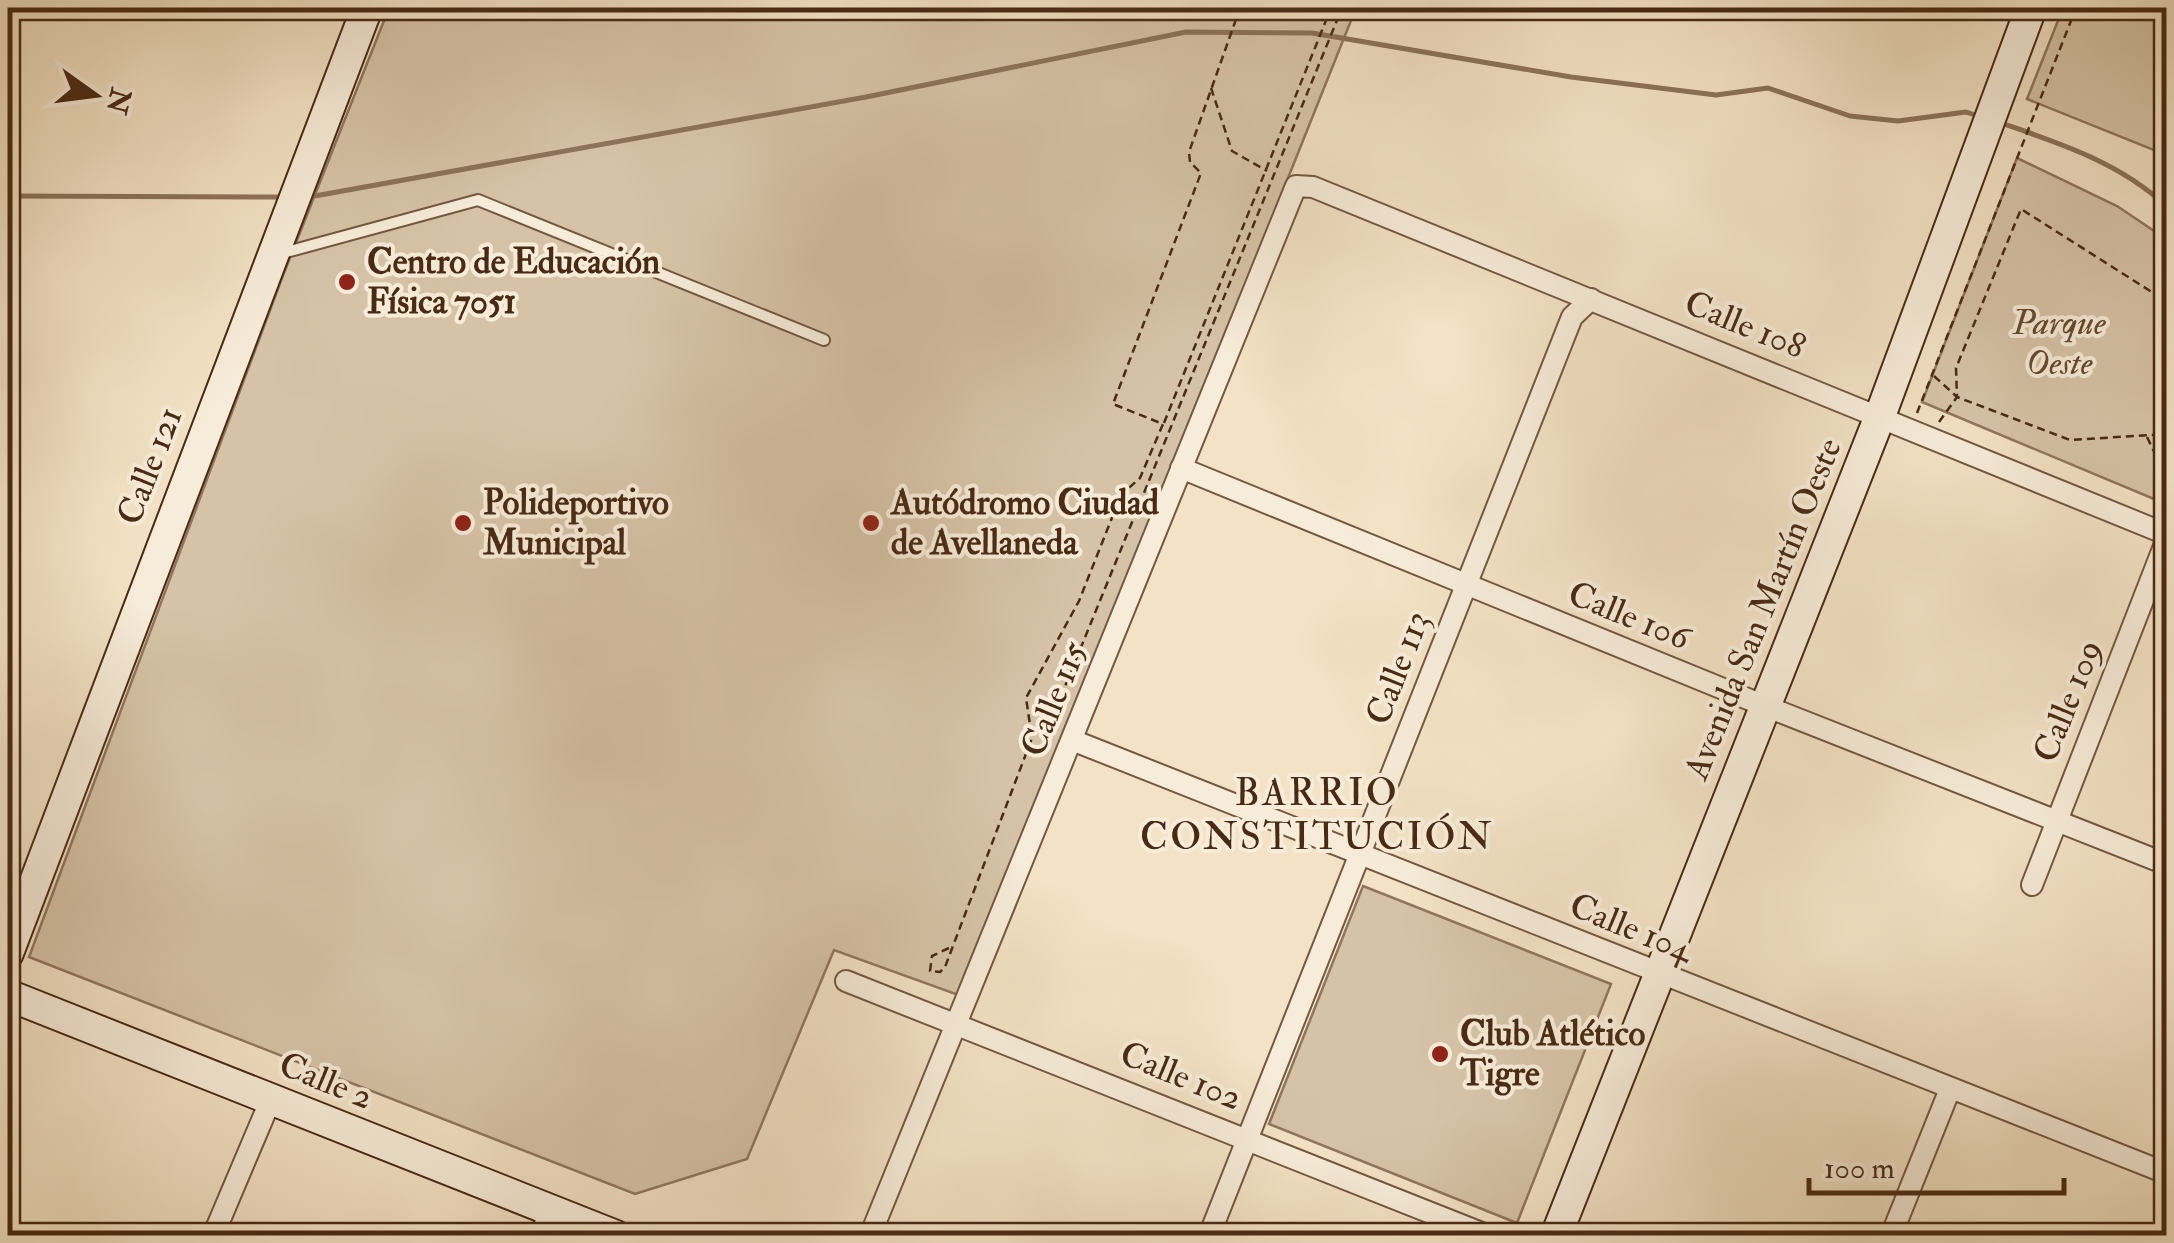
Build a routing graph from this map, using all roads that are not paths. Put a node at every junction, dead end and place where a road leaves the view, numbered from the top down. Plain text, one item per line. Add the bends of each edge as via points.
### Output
1 (367, 8) edge
2 (2031, 8) edge
3 (1296, 186) joint
4 (269, 257) junction
5 (1591, 298) junction
6 (824, 340) dead end
7 (1880, 416) junction
8 (1181, 468) junction
9 (2166, 538) edge
10 (1466, 584) junction
11 (1764, 706) junction
12 (1072, 740) junction
13 (2056, 819) junction
14 (1360, 855) junction
15 (2166, 864) edge
16 (2032, 885) dead end
17 (8, 953) edge
18 (1659, 974) junction
19 (846, 981) dead end
20 (8, 996) edge
21 (959, 1023) junction
22 (1950, 1089) junction
23 (271, 1099) junction
24 (1247, 1139) junction
25 (2166, 1173) edge
26 (545, 1223) edge
27 (213, 1236) edge
28 (616, 1236) edge
29 (870, 1236) edge
30 (1210, 1236) edge
31 (1489, 1236) edge
32 (1556, 1236) edge
33 (1891, 1236) edge

1 - 4 street, Calle 121
2 - 7 street, Avenida San Martín Oeste
3 - 5 street, Calle 108 via 1314,187
3 - 8 street, Calle 115
4 - 6 lane via 478,200
4 - 17 street, Calle 121
5 - 7 street, Calle 108
5 - 10 street, Calle 113 via 1572,317
7 - 9 street, Calle 108
7 - 11 street, Avenida San Martín Oeste
8 - 10 street, Calle 106
8 - 12 street, Calle 115
9 - 13 street, Calle 109
10 - 11 street, Calle 106
10 - 14 street, Calle 113
11 - 13 street, Calle 106
11 - 18 street, Avenida San Martín Oeste
12 - 14 street, Calle 104
12 - 21 street, Calle 115
13 - 15 street, Calle 106
13 - 16 street, Calle 109
14 - 18 street, Calle 104
14 - 24 street, Calle 113
18 - 22 street, Calle 104
18 - 32 street, Avenida San Martín Oeste
19 - 21 street, Calle 102
20 - 23 street, Calle 2
21 - 24 street, Calle 102
21 - 29 street, Calle 115
22 - 25 street, Calle 104
22 - 33 street
23 - 26 street, Calle 2
23 - 27 street
24 - 30 street, Calle 113
24 - 31 street, Calle 102
26 - 28 street, Calle 2

